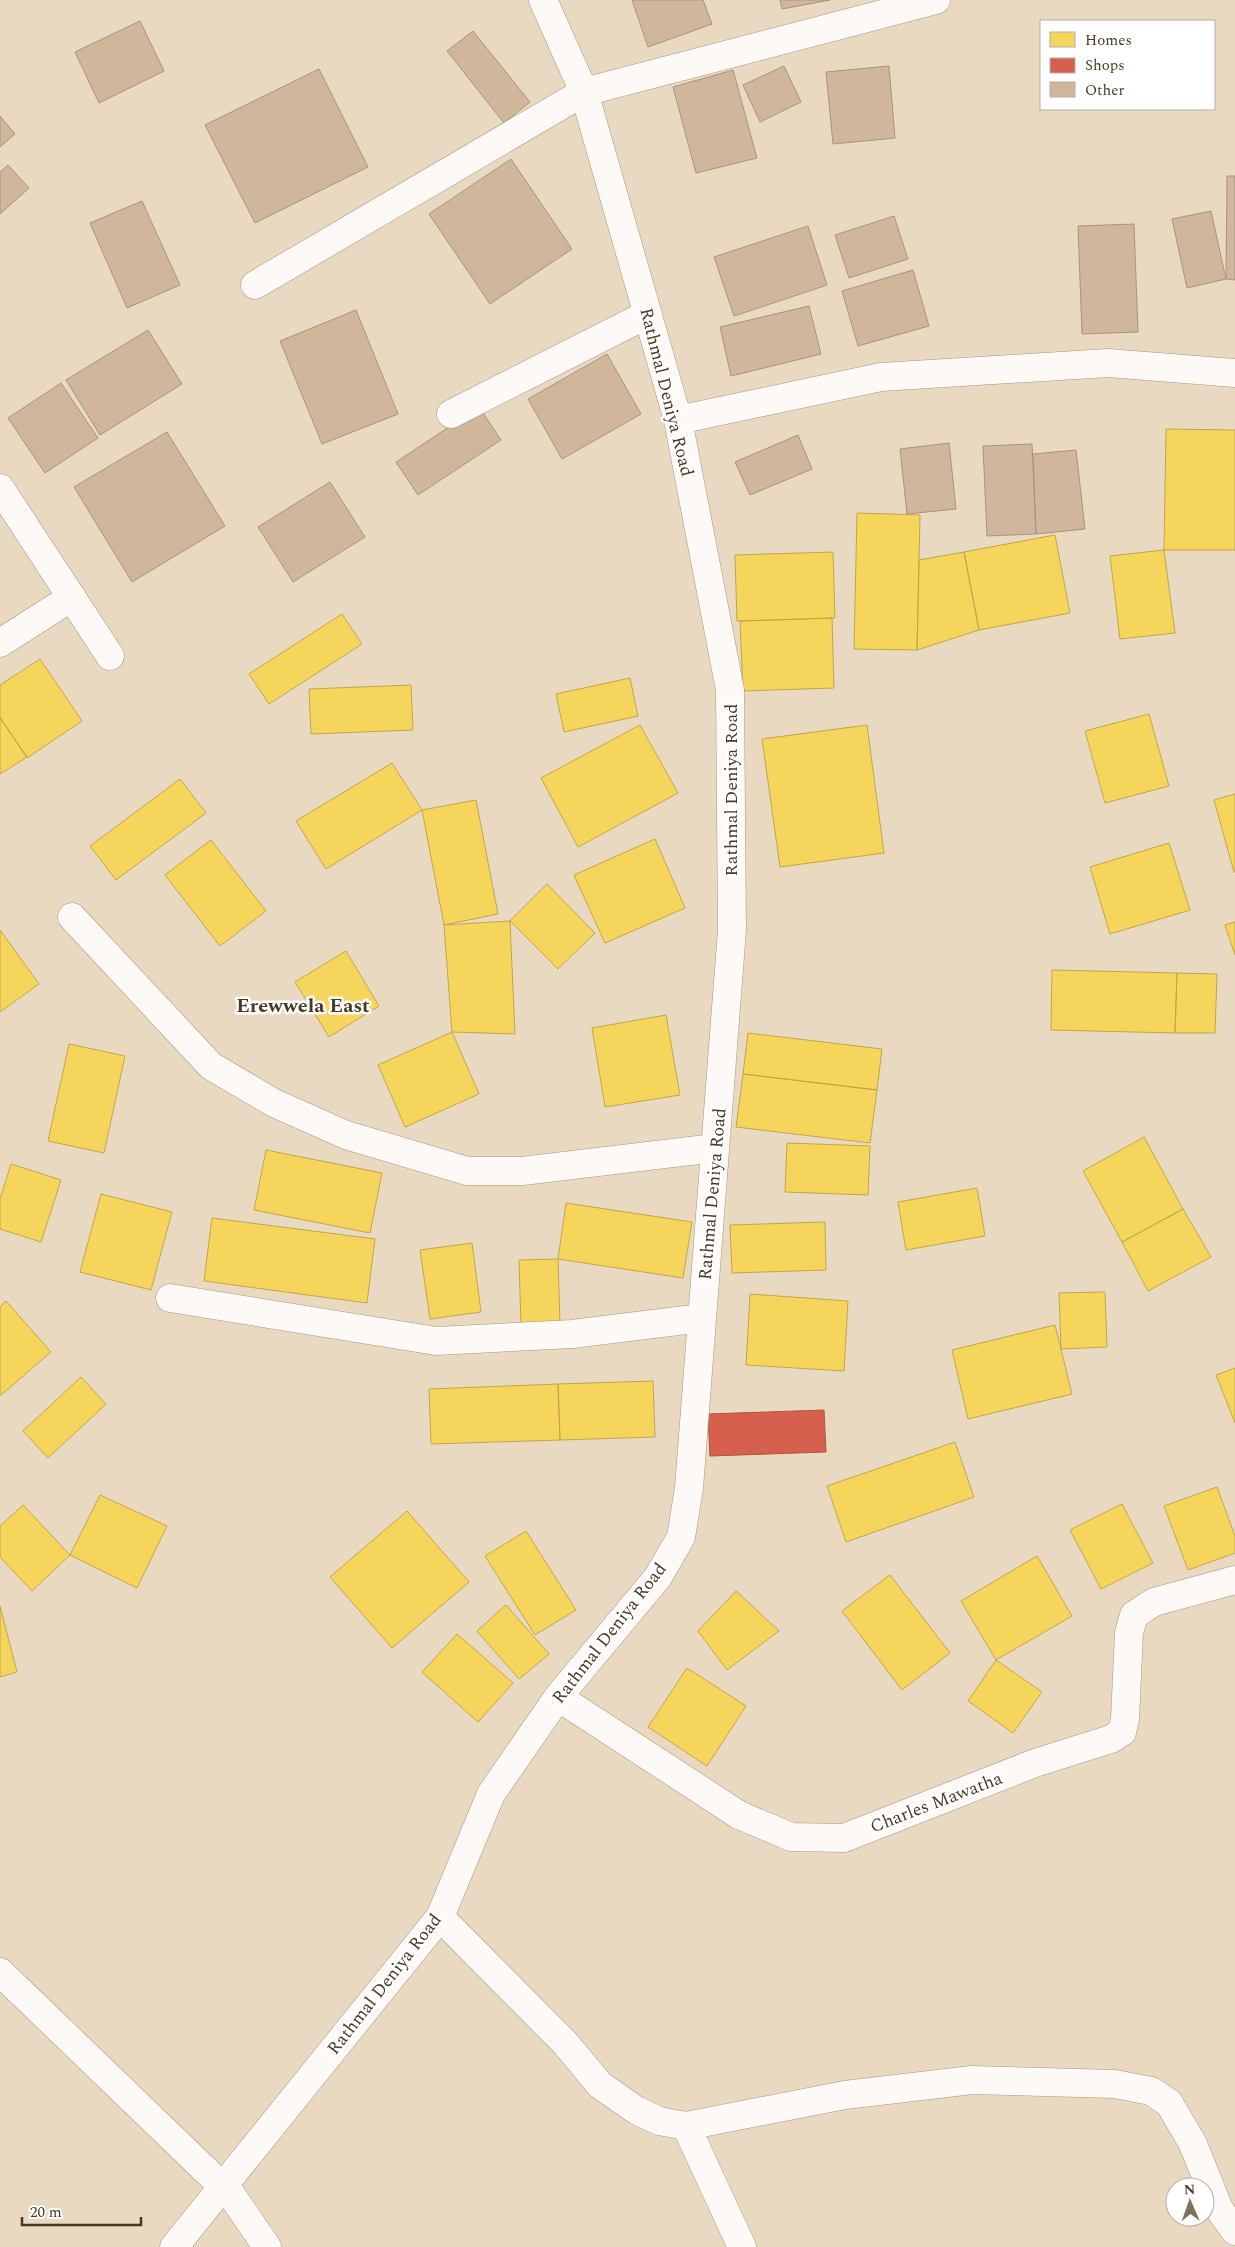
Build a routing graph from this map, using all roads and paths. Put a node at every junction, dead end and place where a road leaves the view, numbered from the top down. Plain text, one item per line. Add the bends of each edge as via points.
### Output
1 (543, 0) edge
2 (936, 0) edge
3 (584, 92) junction
4 (255, 284) dead end
5 (648, 314) junction
6 (1235, 373) edge
7 (451, 414) dead end
8 (678, 420) junction
9 (0, 488) edge
10 (72, 597) junction
11 (0, 643) edge
12 (110, 656) dead end
13 (72, 917) dead end
14 (716, 1148) junction
15 (170, 1298) dead end
16 (702, 1318) junction
17 (1235, 1580) edge
18 (558, 1697) junction
19 (440, 1917) junction
20 (0, 1972) edge
21 (686, 2126) junction
22 (223, 2184) junction
23 (1229, 2236) edge
24 (174, 2247) edge
25 (267, 2247) edge
26 (742, 2247) edge

1 - 3 street, Rathmal Deniya Road
2 - 3 street
3 - 4 street
3 - 5 street, Rathmal Deniya Road
5 - 7 street
5 - 8 street, Rathmal Deniya Road
6 - 8 street via 1108,363 881,377
8 - 14 street, Rathmal Deniya Road via 730,690 732,930
9 - 10 street
10 - 11 street
10 - 12 street
13 - 14 street via 211,1066 274,1104 346,1135 467,1171 522,1171
14 - 16 street, Rathmal Deniya Road
15 - 16 street via 436,1341 572,1334
16 - 18 street, Rathmal Deniya Road via 689,1488 681,1537 658,1576
17 - 18 street, Charles Mawatha via 1154,1602 1134,1615 1129,1633 1122,1732 1111,1739 1035,1763 844,1838 791,1837 739,1815
18 - 19 street, Rathmal Deniya Road via 491,1794
19 - 21 street via 566,2044 600,2085 636,2110 659,2120
19 - 22 street, Rathmal Deniya Road
20 - 22 street
21 - 23 street via 845,2095 972,2080 1115,2084 1152,2091 1169,2103 1193,2144
21 - 26 street
22 - 24 street, Rathmal Deniya Road
22 - 25 street

